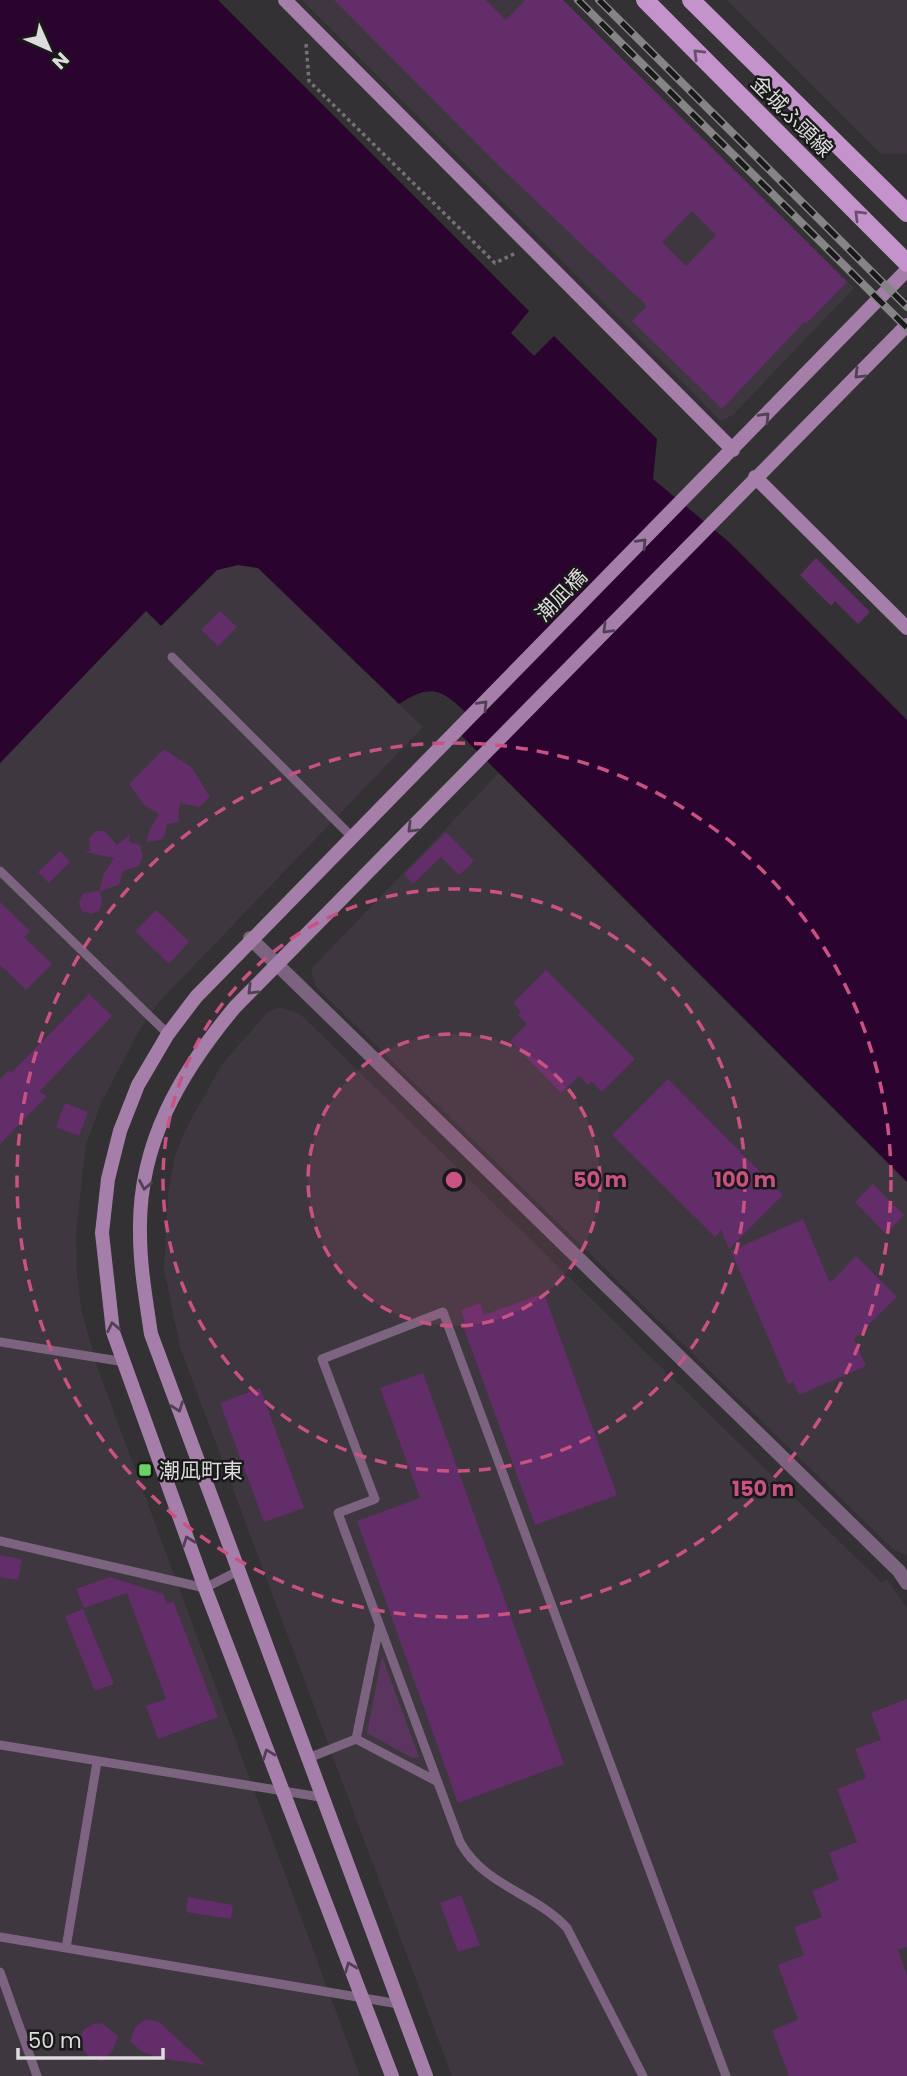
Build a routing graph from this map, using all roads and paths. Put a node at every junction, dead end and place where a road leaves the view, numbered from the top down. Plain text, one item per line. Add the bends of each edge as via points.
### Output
1 (285, 0) edge
2 (645, 0) edge
3 (691, 0) edge
4 (305, 20) junction
5 (907, 214) edge
6 (530, 247) junction
7 (907, 264) edge
8 (907, 270) edge
9 (907, 325) edge
10 (733, 450) junction
11 (755, 477) junction
12 (907, 628) edge
13 (172, 657) dead end
14 (352, 837) junction
15 (0, 871) edge
16 (250, 938) junction
17 (278, 964) junction
18 (168, 1034) junction
19 (0, 1342) edge
20 (125, 1362) junction
21 (0, 1541) edge
22 (238, 1571) junction
23 (907, 1583) edge
24 (205, 1588) junction
25 (379, 1625) junction
26 (356, 1739) junction
27 (0, 1745) edge
28 (306, 1759) junction
29 (97, 1762) junction
30 (438, 1782) junction
31 (283, 1793) junction
32 (320, 1797) junction
33 (0, 1937) edge
34 (66, 1948) junction
35 (0, 1972) edge
36 (362, 1998) junction
37 (399, 2004) junction
38 (37, 2076) edge
39 (392, 2076) edge
40 (426, 2076) edge
41 (643, 2076) edge
42 (726, 2076) edge

1 - 4 street
7 -> 2 main road, 金城ふ頭線
3 - 5 main road, 金城ふ頭線
4 - 6 street
4 - 6 path via 309,81 495,263
6 - 10 street
10 -> 8 street, 潮凪橋
9 -> 11 street
14 -> 10 street, 潮凪橋
11 - 12 street
11 -> 17 street
13 - 14 lane
14 - 16 street, 潮凪橋
15 - 18 lane
16 - 17 street
16 - 18 street, 潮凪橋
17 -> 22 street via 203,1046 170,1098 144,1185 139,1231 151,1334
17 - 23 street
20 -> 18 street, 潮凪橋 via 113,1332 105,1282 102,1233 108,1180 138,1085
19 - 20 lane
24 -> 20 street, 潮凪橋
21 - 24 lane
22 - 24 lane
22 - 28 street
31 -> 24 street, 潮凪橋
25 - 26 lane
25 - 30 lane
25 - 42 lane via 338,1513 375,1499 322,1359 443,1312
26 - 28 lane
26 - 30 lane
27 - 29 lane
28 - 32 street
29 - 31 lane
29 - 34 lane
30 - 41 lane via 469,1859 567,1928
31 - 32 lane
36 -> 31 street, 潮凪橋
32 - 37 street
33 - 34 lane
34 - 36 lane
35 - 38 lane
36 - 37 lane
36 - 39 street, 潮凪橋
37 - 40 street

